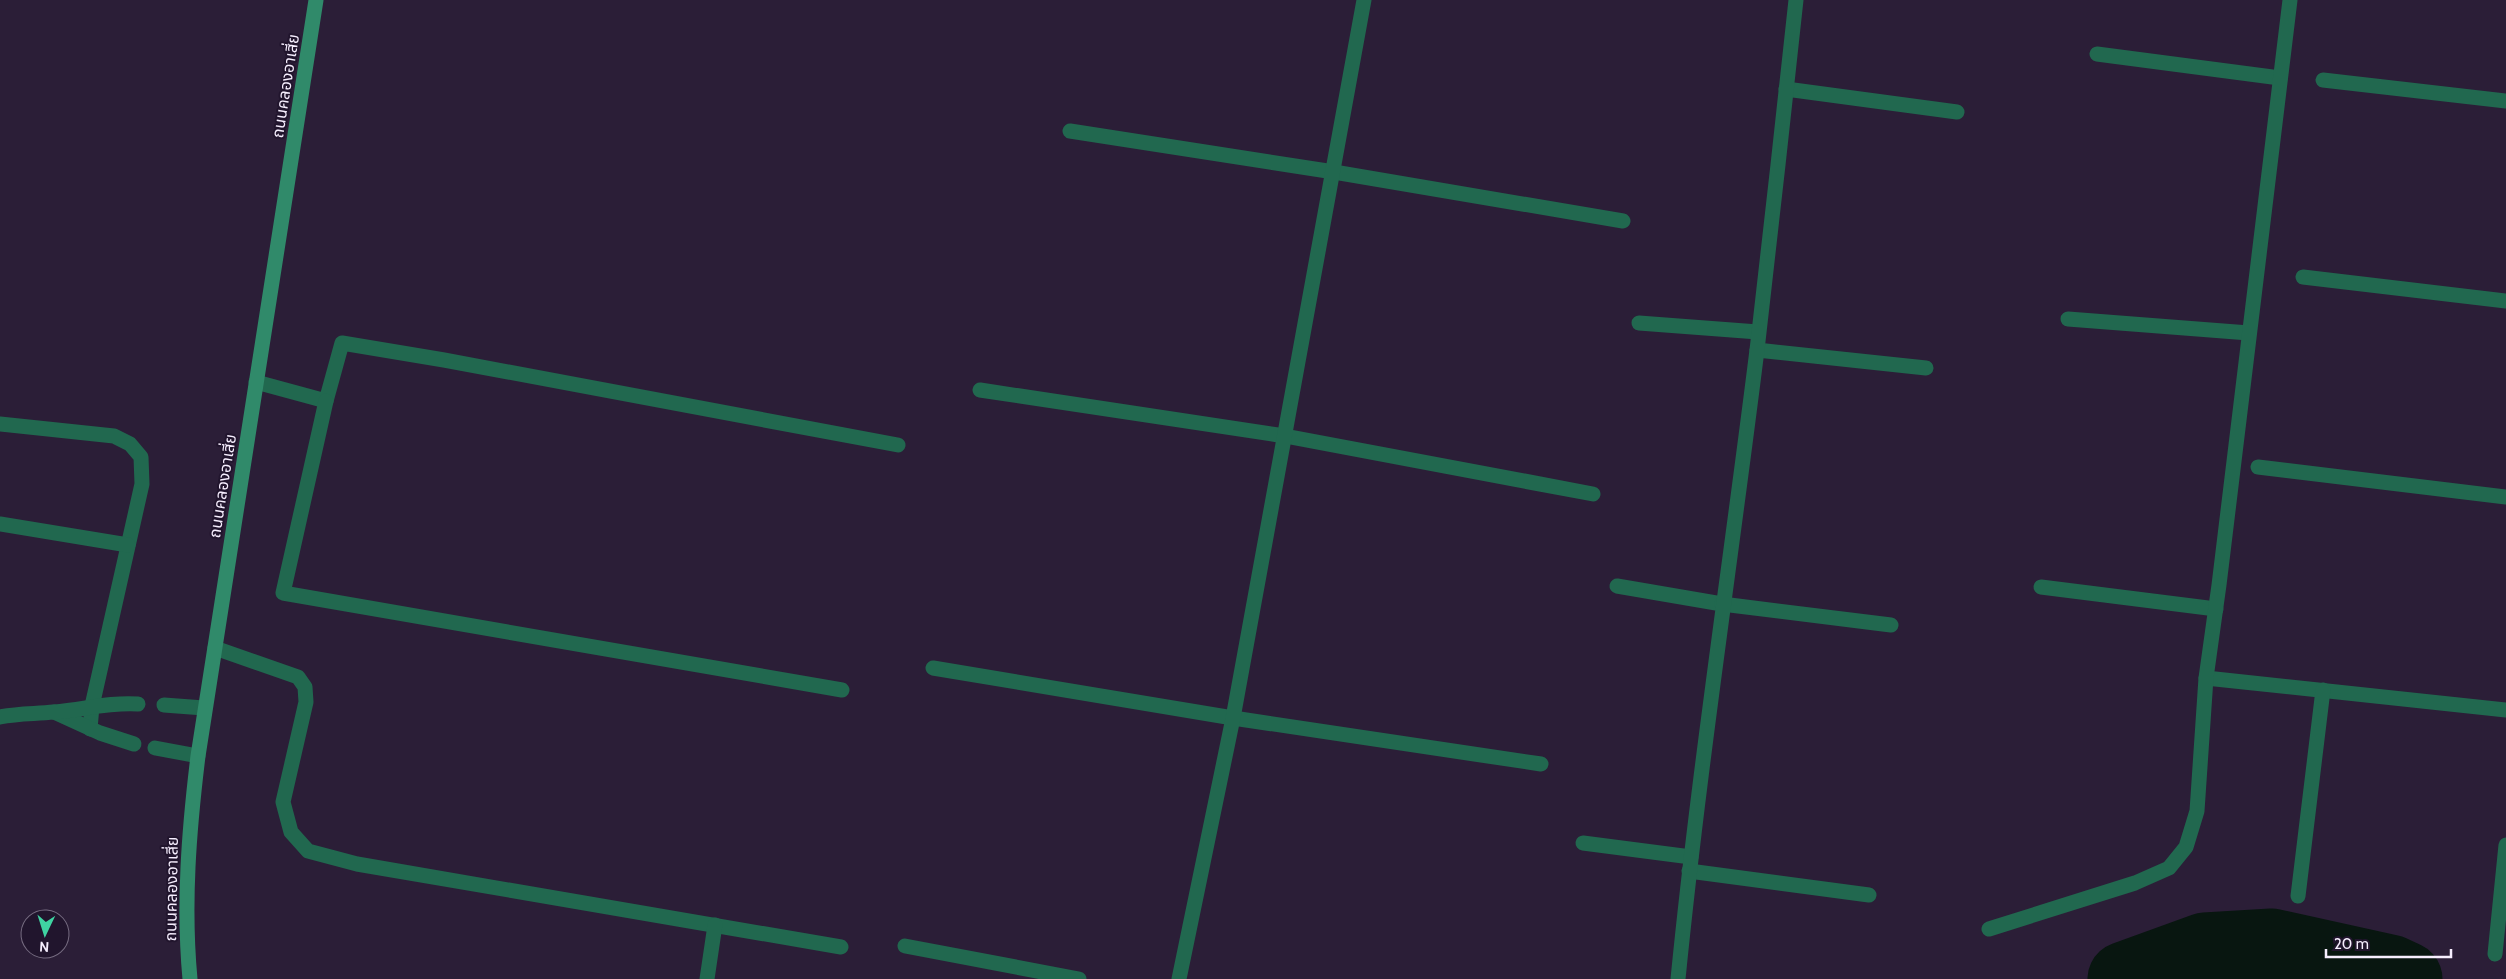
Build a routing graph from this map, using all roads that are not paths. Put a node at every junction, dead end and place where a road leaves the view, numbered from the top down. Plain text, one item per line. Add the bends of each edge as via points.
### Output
1 (316, 0) edge
2 (1364, 0) edge
3 (1796, 0) edge
4 (2290, 0) edge
5 (2098, 54) dead end
6 (2280, 78) junction
7 (2322, 80) dead end
8 (1786, 89) junction
9 (2506, 100) edge
10 (1957, 112) dead end
11 (1070, 131) dead end
12 (1334, 172) junction
13 (1623, 221) dead end
14 (2303, 277) dead end
15 (2506, 301) edge
16 (2068, 319) dead end
17 (1639, 323) dead end
18 (1758, 332) junction
19 (2249, 333) junction
20 (1756, 350) junction
21 (1926, 368) dead end
22 (256, 382) junction
23 (980, 390) dead end
24 (326, 401) junction
25 (0, 424) edge
26 (1284, 436) junction
27 (898, 445) dead end
28 (2258, 467) dead end
29 (1593, 494) dead end
30 (2506, 497) edge
31 (0, 524) edge
32 (128, 545) junction
33 (1618, 586) dead end
34 (2041, 587) dead end
35 (1722, 604) junction
36 (2216, 609) junction
37 (1891, 626) dead end
38 (215, 648) junction
39 (933, 668) dead end
40 (2206, 678) junction
41 (842, 690) dead end
42 (2323, 690) junction
43 (138, 704) dead end
44 (164, 705) dead end
45 (92, 706) junction
46 (204, 708) junction
47 (2506, 710) edge
48 (54, 712) junction
49 (0, 717) edge
50 (1233, 718) junction
51 (90, 729) junction
52 (134, 744) dead end
53 (155, 748) dead end
54 (198, 756) junction
55 (1541, 764) dead end
56 (1583, 844) dead end
57 (2506, 845) edge
58 (1690, 864) junction
59 (1869, 894) dead end
60 (2298, 896) dead end
61 (715, 925) junction
62 (1989, 929) dead end
63 (905, 946) dead end
64 (840, 947) dead end
65 (2495, 954) dead end
66 (190, 979) edge
67 (707, 979) edge
68 (1079, 979) edge
69 (1179, 979) edge
70 (1678, 979) edge

1 - 22 street, ถนนคลองอาเสี่ย
2 - 12 street
3 - 8 street
4 - 6 street
5 - 6 street
6 - 19 street
7 - 9 street
8 - 10 street
8 - 18 street
11 - 12 street
12 - 13 street
12 - 26 street
14 - 15 street
16 - 19 street
17 - 18 street
18 - 20 street
19 - 36 street
20 - 21 street
20 - 35 street
22 - 24 street
22 - 38 street, ถนนคลองอาเสี่ย
23 - 26 street
24 - 27 street via 342,343
24 - 41 street via 283,593
25 - 32 street via 114,436 130,444 141,457 142,484
26 - 29 street
26 - 50 street
28 - 30 street
31 - 32 street
32 - 45 street
33 - 35 street
34 - 36 street
35 - 37 street
35 - 58 street
36 - 40 street
38 - 46 street, ถนนคลองอาเสี่ย
38 - 61 street via 298,677 306,687 306,702 283,802 291,832 308,850 357,864
39 - 50 street
40 - 42 street
40 - 62 street via 2197,811 2186,847 2169,868 2135,883
42 - 47 street
42 - 60 street
43 - 45 street
44 - 46 street
45 - 48 street
45 - 51 street
46 - 54 street, ถนนคลองอาเสี่ย
48 - 49 street via 25,712
48 - 51 street
50 - 55 street
50 - 69 street
51 - 52 street
53 - 54 street
54 - 66 street, ถนนคลองอาเสี่ย via 188,841 187,946
56 - 58 street
57 - 65 street
58 - 59 street
58 - 70 street
61 - 64 street
61 - 67 street
63 - 68 street

